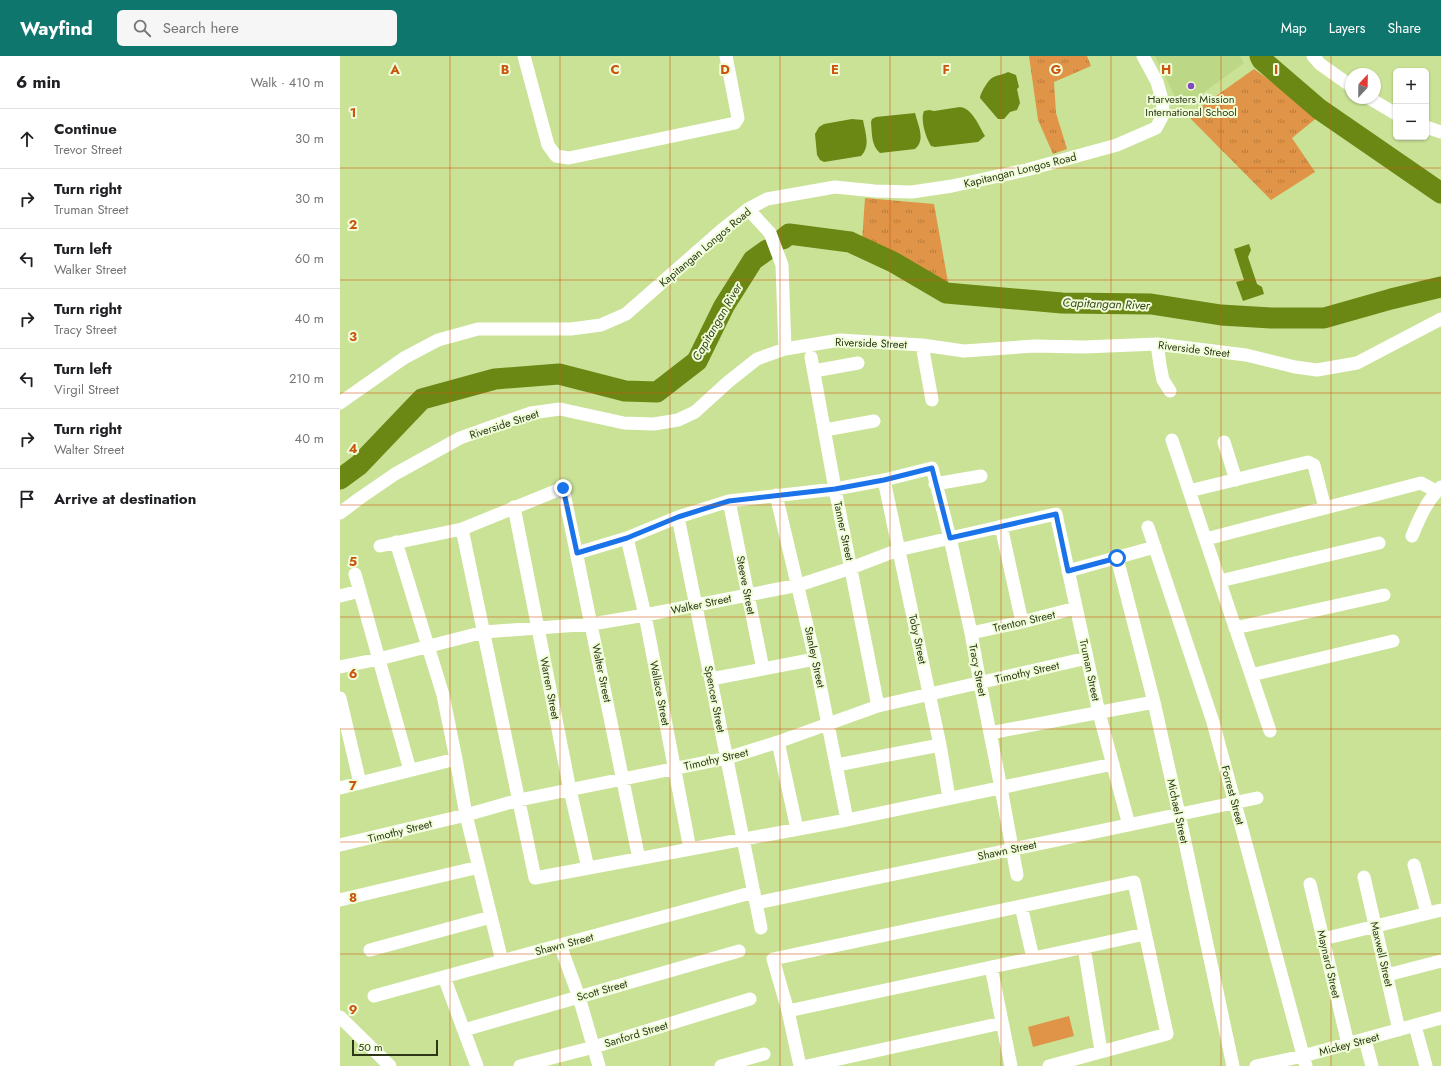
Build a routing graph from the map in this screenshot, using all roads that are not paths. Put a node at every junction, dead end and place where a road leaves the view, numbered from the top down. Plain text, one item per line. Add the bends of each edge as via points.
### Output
1 (524, 56) edge
2 (726, 56) edge
3 (1143, 56) edge
4 (1313, 56) edge
5 (1345, 82) edge
6 (1379, 104) edge
7 (1393, 112) edge
8 (1429, 128) edge
9 (1441, 132) edge
10 (748, 210) junction
11 (1441, 319) edge
12 (1158, 344) junction
13 (922, 345) junction
14 (785, 350) junction
15 (811, 357) dead end
16 (858, 363) dead end
17 (814, 371) junction
18 (1170, 391) dead end
19 (932, 400) dead end
20 (340, 403) edge
21 (874, 421) dead end
22 (825, 430) junction
23 (1172, 440) dead end
24 (1224, 442) dead end
25 (981, 476) dead end
26 (884, 480) junction
27 (1236, 480) junction
28 (935, 484) junction
29 (835, 489) junction
30 (1439, 489) edge
31 (1190, 491) junction
32 (776, 495) junction
33 (729, 501) junction
34 (514, 507) junction
35 (1325, 508) junction
36 (340, 514) edge
37 (1056, 514) joint
38 (678, 517) junction
39 (1001, 526) junction
40 (1148, 527) dead end
41 (462, 529) junction
42 (1412, 536) dead end
43 (627, 538) junction
44 (950, 538) junction
45 (1206, 539) junction
46 (396, 542) junction
47 (1379, 543) dead end
48 (380, 546) dead end
49 (1155, 547) junction
50 (898, 550) junction
51 (577, 553) junction
52 (1117, 558) junction
53 (851, 568) junction
54 (1068, 571) junction
55 (355, 574) dead end
56 (1220, 581) junction
57 (798, 585) junction
58 (360, 591) junction
59 (747, 594) junction
60 (1384, 595) dead end
61 (340, 596) edge
62 (696, 605) junction
63 (1076, 608) junction
64 (645, 615) junction
65 (1022, 622) junction
66 (592, 624) junction
67 (538, 627) junction
68 (1236, 628) junction
69 (484, 632) junction
70 (971, 633) junction
71 (1393, 641) dead end
72 (428, 646) junction
73 (816, 658) junction
74 (1087, 658) junction
75 (379, 659) junction
76 (340, 667) edge
77 (763, 669) junction
78 (1251, 675) junction
79 (711, 679) junction
80 (980, 682) junction
81 (930, 693) junction
82 (340, 698) edge
83 (1154, 702) junction
84 (878, 706) junction
85 (1099, 713) junction
86 (829, 723) junction
87 (1270, 731) dead end
88 (990, 733) junction
89 (778, 742) junction
90 (940, 745) junction
91 (727, 758) junction
92 (456, 759) junction
93 (1113, 764) junction
94 (836, 765) junction
95 (674, 768) junction
96 (410, 770) junction
97 (624, 779) junction
98 (360, 783) junction
99 (340, 788) edge
100 (1001, 788) junction
101 (570, 790) junction
102 (949, 798) junction
103 (1257, 798) dead end
104 (520, 800) junction
105 (1235, 803) junction
106 (1179, 814) junction
107 (466, 815) junction
108 (847, 820) junction
109 (1129, 825) junction
110 (798, 829) junction
111 (743, 839) junction
112 (340, 845) edge
113 (690, 849) junction
114 (1012, 849) junction
115 (639, 859) junction
116 (1414, 865) dead end
117 (479, 867) junction
118 (588, 868) junction
119 (1017, 875) dead end
120 (1364, 877) dead end
121 (1310, 884) dead end
122 (755, 898) junction
123 (340, 900) edge
124 (1021, 906) junction
125 (1441, 910) edge
126 (1427, 913) junction
127 (491, 917) junction
128 (1375, 926) junction
129 (761, 928) dead end
130 (1145, 934) junction
131 (1323, 939) junction
132 (560, 945) junction
133 (1084, 947) junction
134 (370, 950) dead end
135 (739, 951) dead end
136 (1034, 958) junction
137 (502, 961) junction
138 (1441, 961) edge
139 (991, 967) junction
140 (1386, 975) junction
141 (444, 977) junction
142 (374, 996) dead end
143 (579, 997) junction
144 (750, 1000) dead end
145 (788, 1011) junction
146 (340, 1017) edge
147 (1441, 1018) edge
148 (1002, 1023) junction
149 (1416, 1026) junction
150 (464, 1030) junction
151 (1399, 1030) junction
152 (1365, 1040) junction
153 (1348, 1044) junction
154 (594, 1047) junction
155 (1101, 1051) junction
156 (764, 1054) dead end
157 (1305, 1061) edge
158 (1053, 1065) edge
159 (390, 1066) edge
160 (477, 1066) edge
161 (520, 1066) edge
162 (599, 1066) edge
163 (721, 1066) edge
164 (800, 1066) edge
165 (807, 1066) edge
166 (1011, 1066) edge
167 (1233, 1066) edge
168 (1256, 1066) edge
169 (1372, 1066) edge
170 (1426, 1066) edge

1 - 2 street via 548,145 556,156 569,158 735,123 738,118
3 - 10 street, Kapitangan Longos Road via 1157,82 1163,103 1162,117 1156,128 1117,145 1026,170 952,186 912,192 835,187 767,199
4 - 5 street
6 - 7 street
8 - 9 street
10 - 14 street via 770,233 782,265
10 - 20 street, Kapitangan Longos Road via 626,314 601,326 571,329 478,329 438,340 404,358
11 - 12 street, Riverside Street via 1357,363 1316,370 1246,355
12 - 13 street, Riverside Street via 1034,346 964,351
12 - 18 street via 1163,380
13 - 14 street, Riverside Street via 840,340
13 - 19 street
14 - 36 street, Riverside Street via 757,359 695,412 678,420 654,424 624,423 560,409 531,413 460,438 395,474
15 - 17 street, Tanner Street
16 - 17 street
17 - 22 street, Tanner Street
21 - 22 street
22 - 29 street, Tanner Street
23 - 31 street
24 - 27 street
25 - 28 street
26 - 28 street, Tracy Street via 932,468
26 - 29 street
26 - 50 street, Toby Street
27 - 31 street
27 - 35 street via 1308,462 1314,465
28 - 44 street, Tracy Street
29 - 32 street
29 - 53 street, Tanner Street
30 - 35 street via 1421,483
30 - 42 street via 1421,515
31 - 45 street
32 - 33 street
32 - 57 street, Stanley Street
33 - 38 street
33 - 59 street, Steeve Street
34 - 41 street
34 - 51 street, Walter Street via 563,488
34 - 67 street, Warren Street
35 - 45 street
37 - 39 street, Walker Street
37 - 54 street, Truman Street
38 - 43 street
38 - 62 street, Spencer Street
39 - 44 street, Walker Street
39 - 65 street
40 - 49 street, Forrest Street
41 - 46 street
41 - 69 street
43 - 51 street
43 - 64 street, Wallace Street
44 - 50 street, Walker Street
44 - 70 street, Tracy Street
45 - 56 street
46 - 48 street
46 - 72 street
47 - 56 street
49 - 52 street
49 - 105 street, Forrest Street via 1213,722
50 - 53 street, Walker Street
50 - 81 street, Toby Street
51 - 66 street, Walter Street
52 - 54 street
52 - 83 street, Michael Street
53 - 57 street, Walker Street
53 - 84 street, Tanner Street
54 - 63 street, Truman Street
55 - 58 street
56 - 68 street
57 - 59 street, Walker Street
57 - 73 street, Stanley Street
58 - 61 street
58 - 75 street
59 - 62 street, Walker Street
59 - 77 street, Steeve Street
60 - 68 street
62 - 64 street, Walker Street
62 - 79 street, Spencer Street
63 - 65 street, Trenton Street
63 - 74 street, Truman Street
64 - 66 street, Walker Street
64 - 95 street, Wallace Street
65 - 70 street, Trenton Street
66 - 67 street, Walker Street
66 - 97 street, Walter Street
67 - 69 street, Walker Street
67 - 101 street, Warren Street
68 - 78 street
69 - 72 street, Walker Street
69 - 104 street
70 - 80 street, Tracy Street
71 - 78 street
72 - 75 street, Walker Street
72 - 92 street via 443,695
73 - 77 street
73 - 86 street, Stanley Street
74 - 80 street, Timothy Street
74 - 85 street, Truman Street
75 - 76 street, Walker Street
75 - 96 street
77 - 79 street
78 - 87 street
79 - 91 street, Spencer Street
80 - 81 street, Timothy Street
80 - 88 street, Tracy Street
81 - 84 street, Timothy Street
81 - 90 street, Toby Street
82 - 98 street
83 - 85 street
83 - 106 street, Michael Street
84 - 86 street, Timothy Street
85 - 88 street
85 - 93 street, Truman Street
86 - 89 street, Timothy Street
86 - 94 street, Stanley Street
88 - 100 street, Tracy Street
89 - 91 street, Timothy Street
89 - 110 street
90 - 94 street
90 - 102 street, Toby Street
91 - 95 street, Timothy Street
91 - 111 street, Spencer Street
92 - 96 street
92 - 107 street
93 - 100 street
93 - 109 street, Truman Street
94 - 108 street, Stanley Street
95 - 97 street, Timothy Street
95 - 113 street, Wallace Street
96 - 98 street
97 - 101 street, Timothy Street
97 - 115 street, Walter Street
98 - 99 street
100 - 102 street
100 - 114 street, Tracy Street
101 - 104 street, Timothy Street
101 - 118 street, Warren Street
102 - 108 street
103 - 105 street, Shawn Street
104 - 107 street, Timothy Street
104 - 118 street via 535,878
105 - 106 street, Shawn Street
105 - 157 street, Forrest Street
106 - 109 street, Shawn Street
106 - 167 street, Michael Street
107 - 112 street, Timothy Street
107 - 117 street
108 - 110 street
109 - 114 street, Shawn Street
110 - 111 street
111 - 113 street
111 - 122 street, Spencer Street
113 - 115 street
114 - 119 street, Tracy Street
114 - 122 street, Shawn Street
115 - 118 street
116 - 126 street
117 - 123 street
117 - 127 street
120 - 128 street, Maxwell Street
121 - 131 street, Maynard Street
122 - 129 street, Spencer Street
122 - 132 street, Shawn Street
124 - 130 street via 1134,882
124 - 136 street
124 - 145 street via 772,959
125 - 126 street
126 - 128 street
127 - 134 street
127 - 137 street
128 - 131 street
128 - 140 street, Maxwell Street
130 - 133 street
130 - 155 street via 1167,1034
131 - 153 street, Maynard Street
132 - 137 street, Shawn Street
132 - 143 street
133 - 136 street
133 - 155 street
135 - 143 street, Scott Street
136 - 139 street
137 - 141 street, Shawn Street
138 - 140 street
139 - 145 street
139 - 148 street
140 - 151 street, Maxwell Street
141 - 142 street, Shawn Street
141 - 150 street
143 - 150 street, Scott Street
143 - 154 street
144 - 154 street, Sanford Street
145 - 164 street
146 - 159 street
147 - 149 street, Mickey Street
148 - 165 street
148 - 166 street
149 - 151 street, Mickey Street
149 - 170 street
150 - 160 street
151 - 152 street, Mickey Street
152 - 153 street, Mickey Street
152 - 169 street
153 - 157 street, Mickey Street
154 - 161 street, Sanford Street
154 - 162 street
155 - 158 street
156 - 163 street
157 - 168 street, Mickey Street

